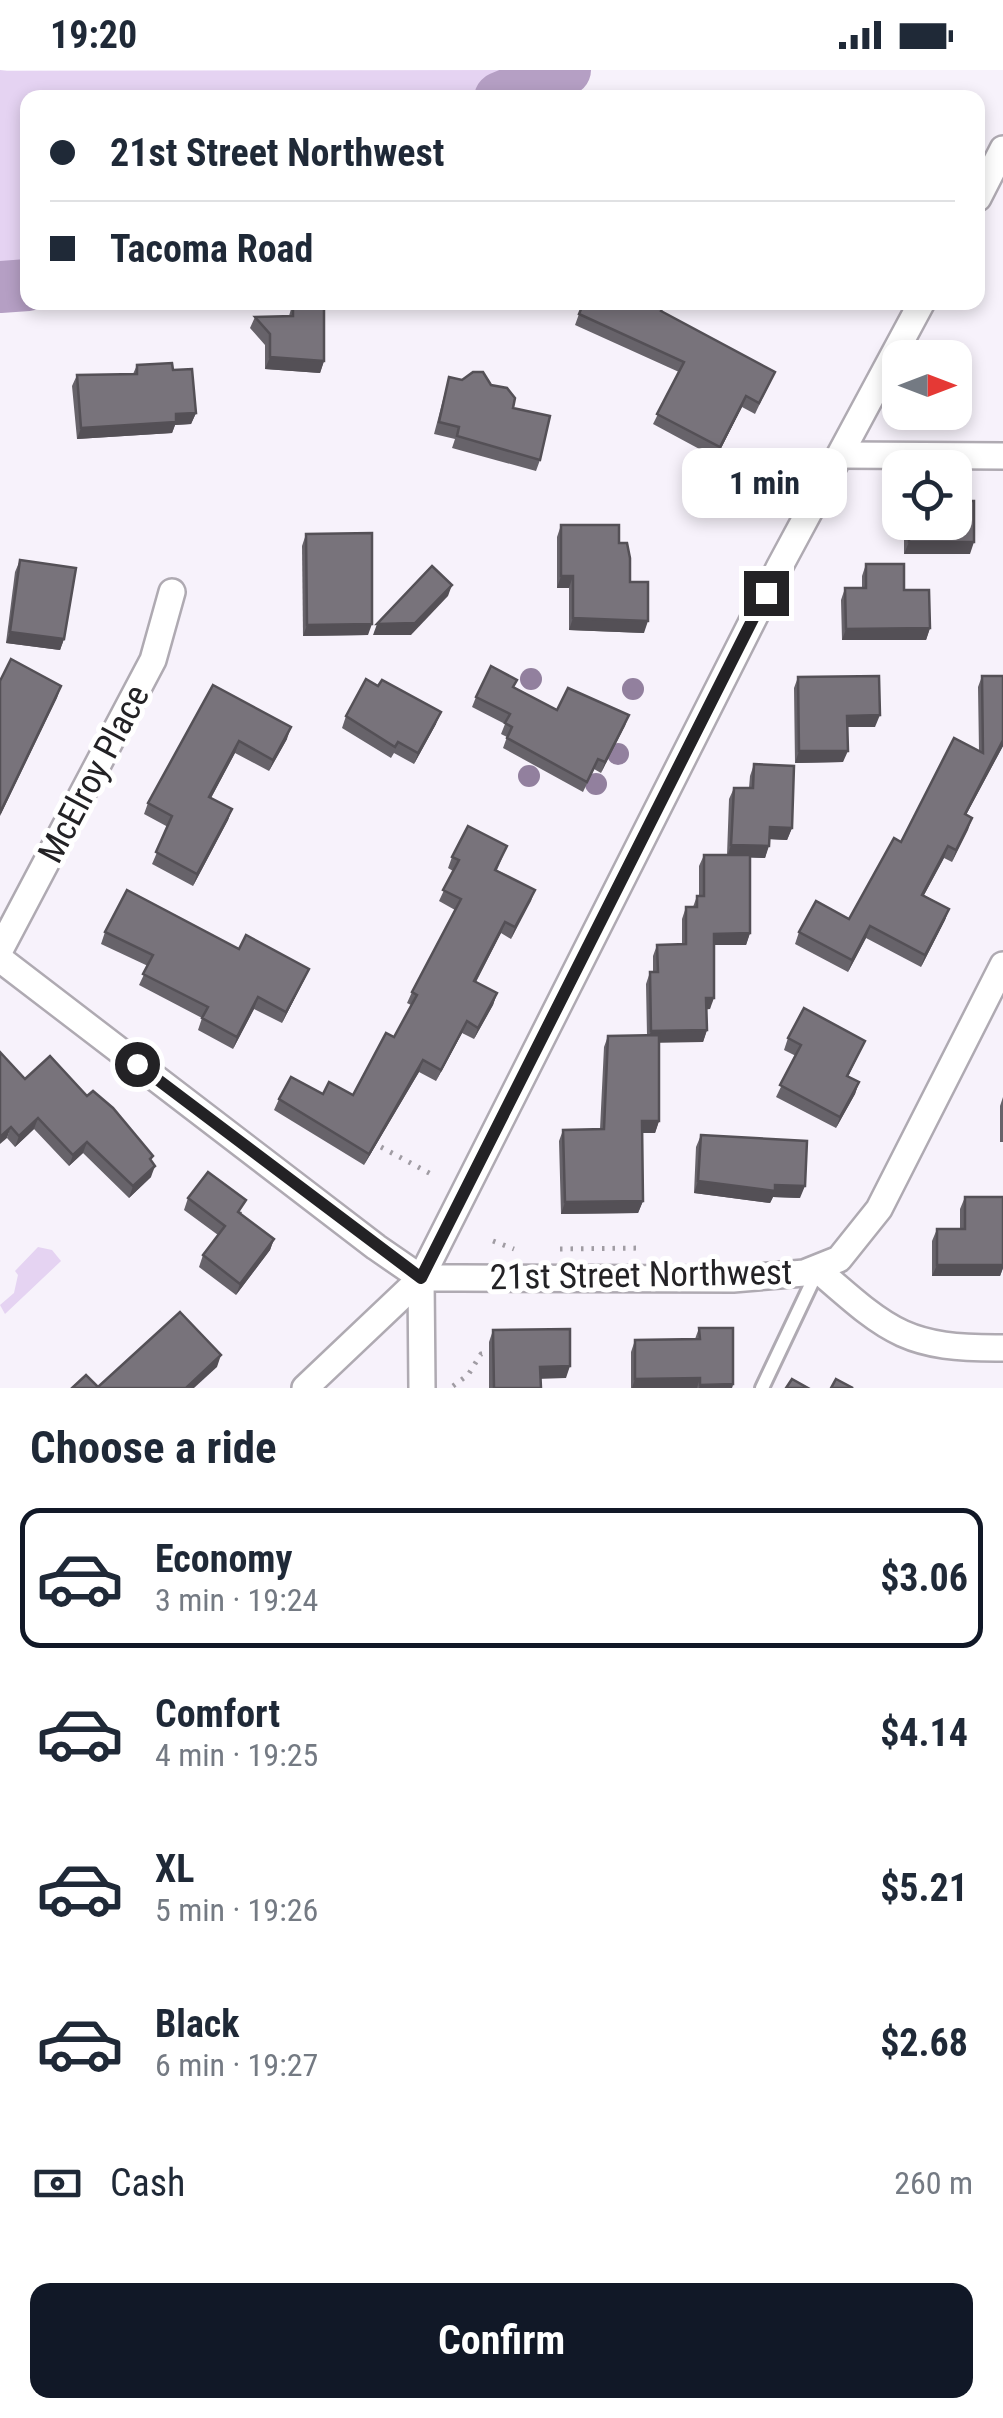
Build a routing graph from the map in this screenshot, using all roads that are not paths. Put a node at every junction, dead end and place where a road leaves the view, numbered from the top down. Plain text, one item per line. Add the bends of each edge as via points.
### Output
1 (1003, 150) edge
2 (985, 185) edge
3 (918, 310) edge
4 (841, 455) junction
5 (1003, 456) edge
6 (172, 592) dead end
7 (0, 950) edge
8 (0, 959) edge
9 (1003, 965) edge
10 (818, 1270) junction
11 (421, 1278) junction
12 (1003, 1348) edge
13 (305, 1388) edge
14 (422, 1388) edge
15 (762, 1388) edge

1 - 2 street
3 - 4 street
4 - 5 street
4 - 11 street
6 - 7 street, McElroy Place via 153,660
8 - 11 street
9 - 10 street via 879,1209 838,1259
10 - 11 street, 21st Street Northwest via 733,1279
10 - 12 street, 21st Street Northwest via 900,1336 935,1347
10 - 15 lane
11 - 13 street
11 - 14 street

